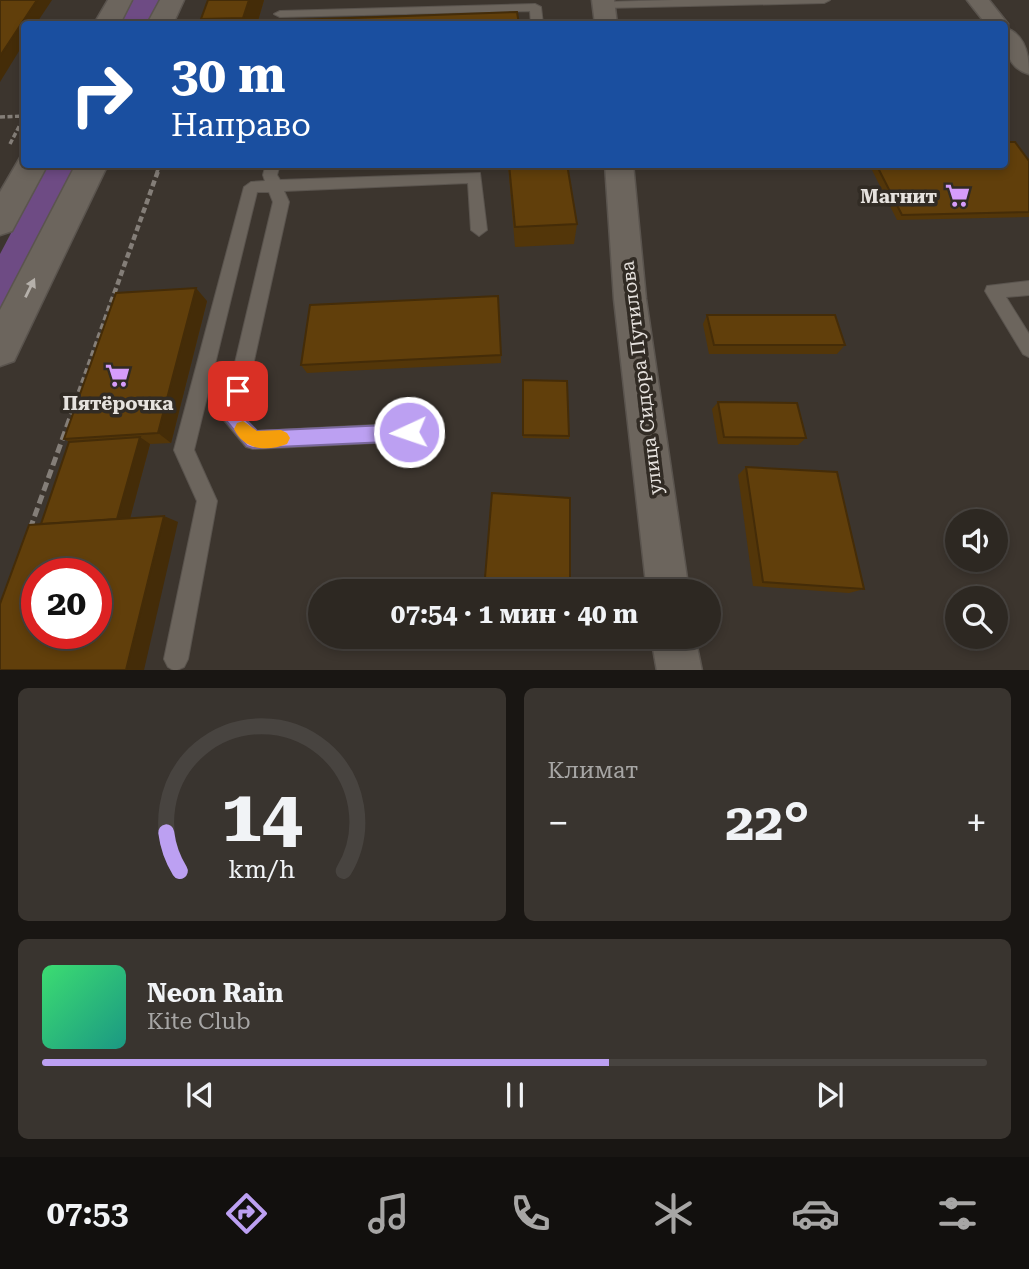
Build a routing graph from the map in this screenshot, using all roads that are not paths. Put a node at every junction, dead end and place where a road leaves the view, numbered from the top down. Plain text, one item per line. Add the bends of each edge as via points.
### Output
1 (120, 0) edge
2 (172, 0) edge
3 (284, 0) edge
4 (824, 0) edge
5 (978, 0) edge
6 (605, 10) edge
7 (279, 19) edge
8 (109, 21) edge
9 (162, 21) edge
10 (537, 21) edge
11 (995, 21) edge
12 (1008, 41) edge
13 (1021, 59) edge
14 (19, 157) edge
15 (90, 168) edge
16 (272, 168) edge
17 (619, 168) edge
18 (275, 187) junction
19 (0, 222) edge
20 (479, 230) dead end
21 (1029, 288) edge
22 (0, 349) edge
23 (1029, 349) edge
24 (434, 431) dead end
25 (666, 579) edge
26 (676, 649) edge
27 (176, 659) dead end
28 (680, 670) edge

1 - 8 street
2 - 9 street
3 - 7 lane
4 - 6 lane
5 - 11 street
7 - 10 lane via 535,7
12 - 13 street
14 - 19 street
22 -> 15 street
16 - 18 lane
17 - 25 street, улица Сидора Путилова via 630,299
18 - 20 lane via 475,177
18 - 24 lane via 281,202 232,418 253,440
18 - 27 lane via 251,187 184,450 207,501
21 - 23 lane via 993,291
26 - 28 street

